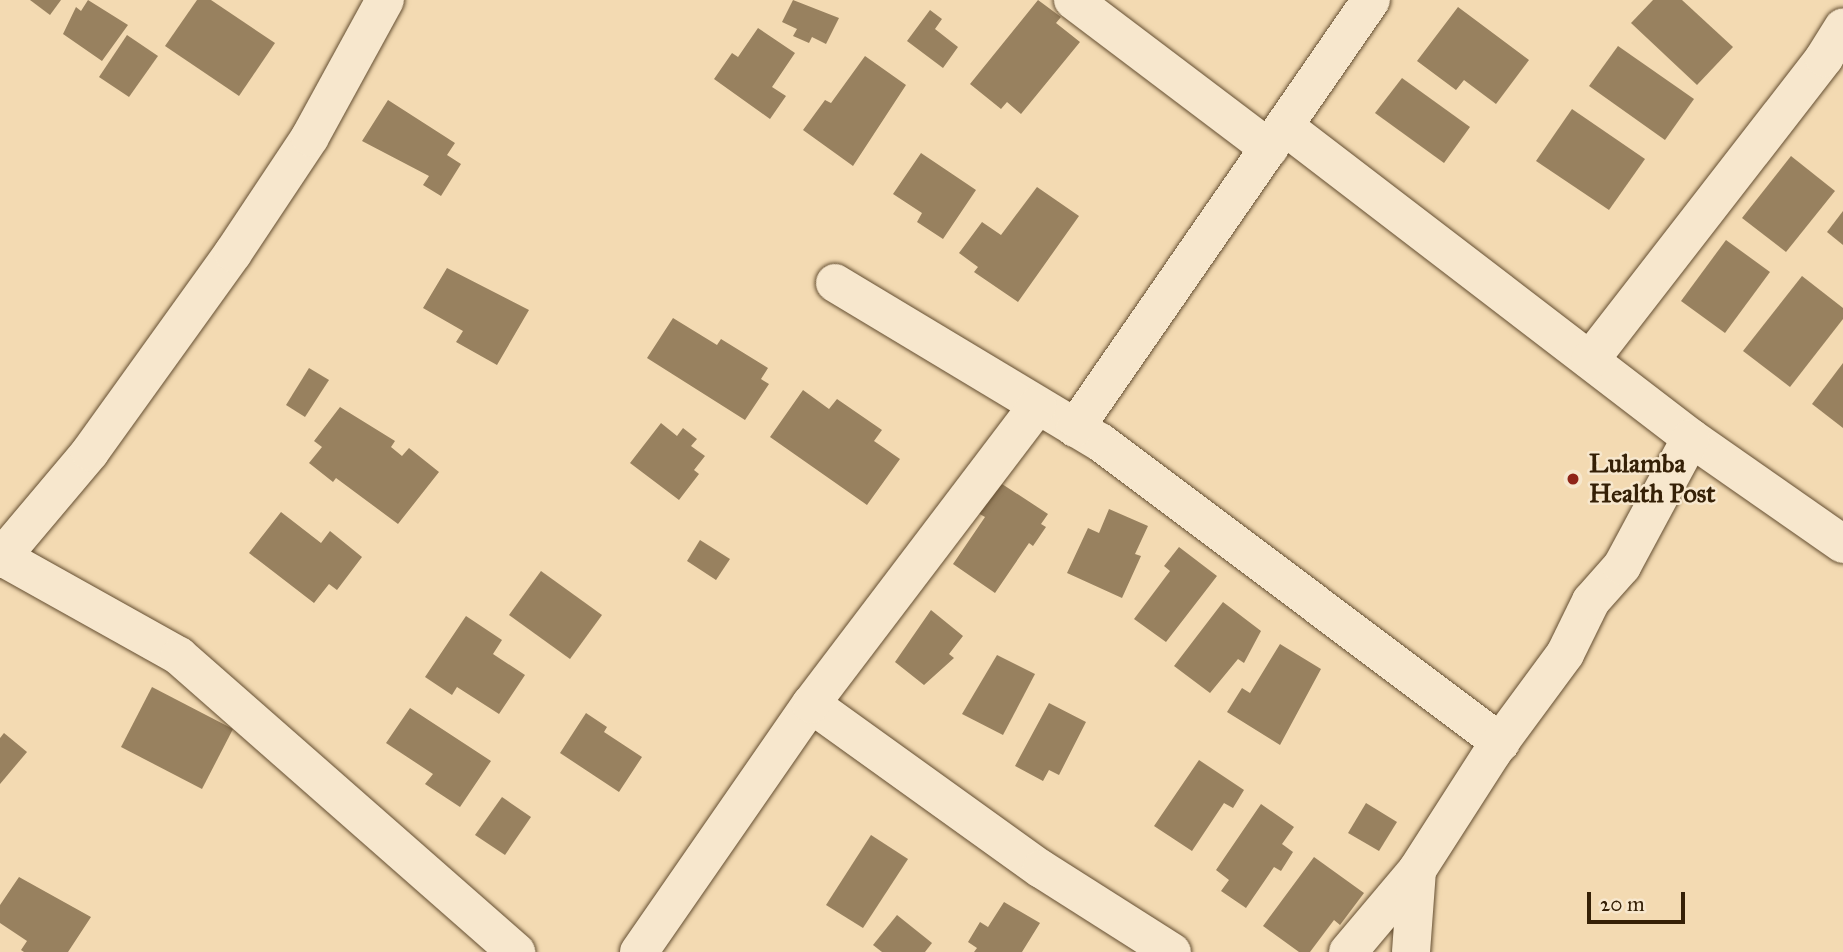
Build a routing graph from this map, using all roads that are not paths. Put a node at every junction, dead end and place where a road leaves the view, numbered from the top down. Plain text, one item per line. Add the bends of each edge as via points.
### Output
1 (385, 0) edge
2 (1073, 0) edge
3 (1371, 0) edge
4 (1837, 52) edge
5 (1277, 137) junction
6 (835, 283) dead end
7 (1590, 360) junction
8 (1037, 405) junction
9 (1075, 428) junction
10 (1691, 438) junction
11 (1843, 544) edge
12 (1, 558) edge
13 (811, 705) junction
14 (1500, 743) junction
15 (1417, 870) junction
16 (516, 952) edge
17 (639, 952) edge
18 (1172, 952) edge
19 (1348, 952) edge
20 (1411, 952) edge

1 - 12 street via 310,137 233,253 96,444
2 - 5 street
3 - 5 street
4 - 7 street
5 - 7 street
5 - 9 street
6 - 8 street
7 - 10 street
8 - 9 street
8 - 13 street
9 - 14 street
10 - 11 street
10 - 14 street via 1622,566 1591,601 1565,654
12 - 16 street via 179,656
13 - 17 street
13 - 18 street via 1041,869
14 - 15 street
15 - 19 street
15 - 20 street

